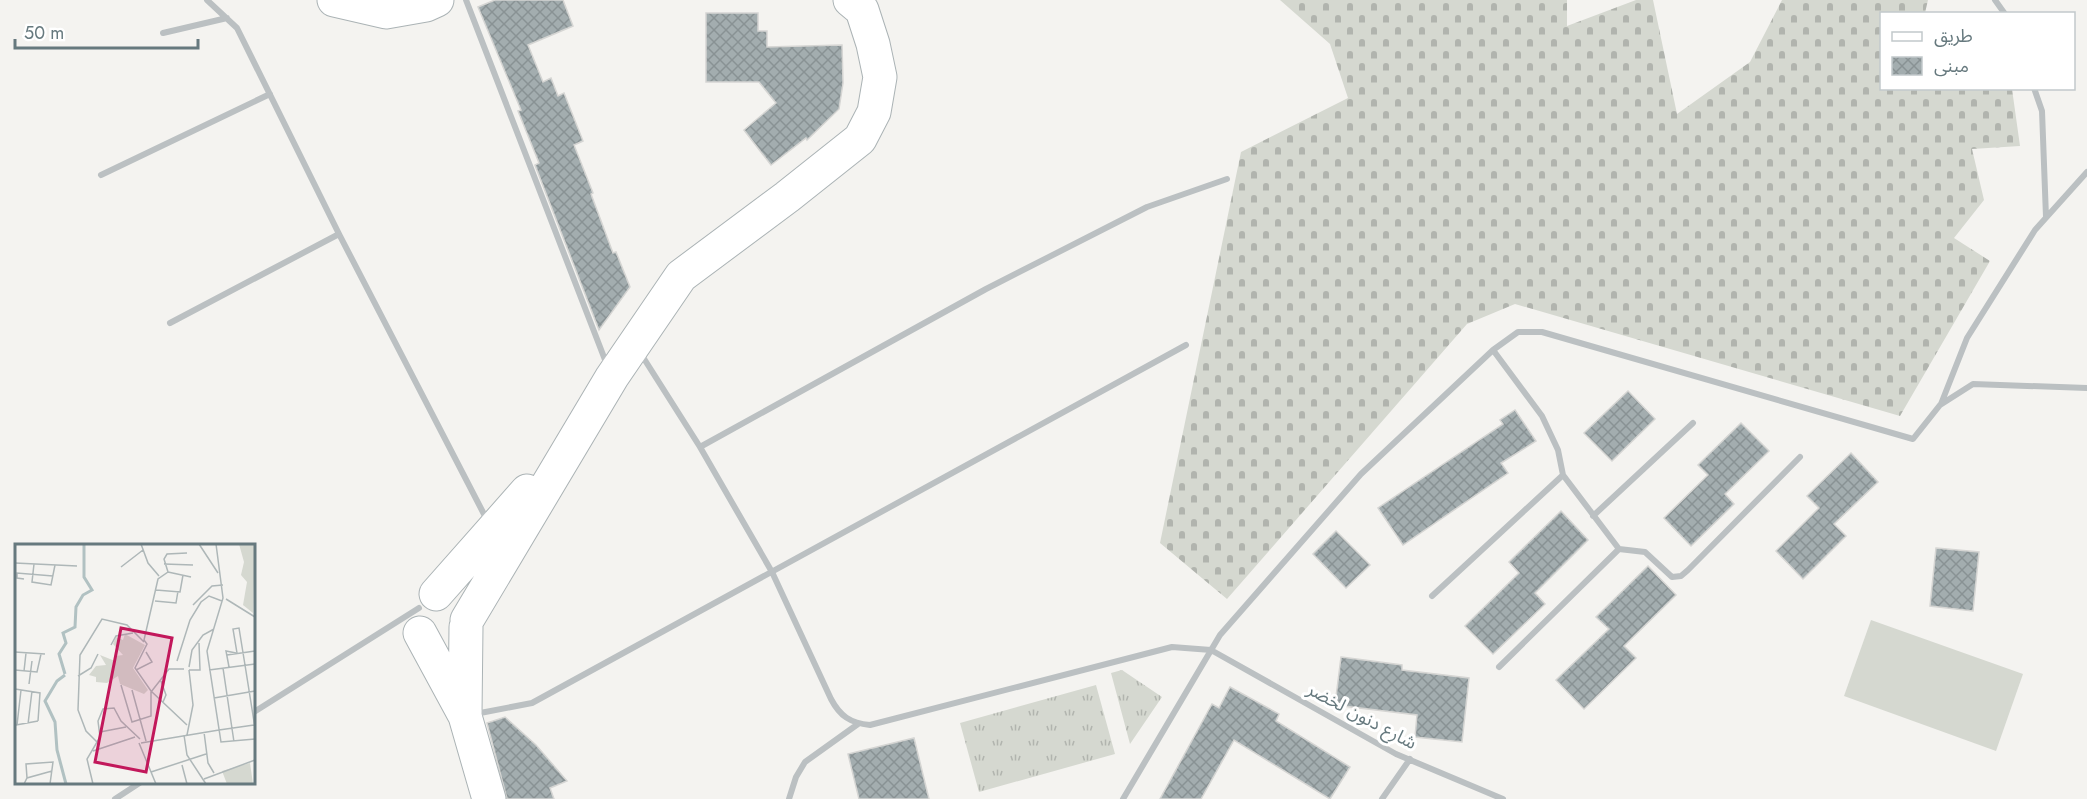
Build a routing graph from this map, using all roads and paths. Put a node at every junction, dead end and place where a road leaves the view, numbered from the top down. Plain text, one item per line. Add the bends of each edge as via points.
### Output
1 (207, 0) edge
2 (334, 0) edge
3 (437, 0) edge
4 (466, 0) edge
5 (850, 0) edge
6 (1995, 0) edge
7 (2004, 12) edge
8 (226, 18) junction
9 (163, 33) dead end
10 (2035, 90) edge
11 (270, 94) junction
12 (2087, 172) edge
13 (101, 175) dead end
14 (1227, 179) dead end
15 (2046, 218) junction
16 (339, 234) junction
17 (170, 323) dead end
18 (635, 343) junction
19 (1186, 345) dead end
20 (1493, 350) junction
21 (612, 377) junction
22 (2087, 388) edge
23 (1940, 405) junction
24 (1693, 423) dead end
25 (573, 441) junction
26 (700, 447) junction
27 (1800, 457) dead end
28 (1563, 475) junction
29 (1593, 516) junction
30 (492, 529) junction
31 (1619, 549) junction
32 (772, 572) junction
33 (1432, 596) dead end
34 (425, 612) junction
35 (466, 624) junction
36 (1212, 650) junction
37 (1499, 667) dead end
38 (255, 711) edge
39 (465, 716) junction
40 (858, 724) junction
41 (1410, 759) junction
42 (139, 784) edge
43 (115, 799) edge
44 (489, 799) edge
45 (789, 799) edge
46 (1124, 799) edge
47 (1382, 799) edge
48 (1503, 799) edge

1 - 8 street
2 - 3 main road via 386,12
4 - 21 street
5 - 18 main road via 862,10 880,77 874,112 861,139 681,276
6 - 7 street
8 - 9 street
8 - 11 street via 237,28
10 - 15 street via 2042,111
11 - 13 street
11 - 16 street
12 - 15 street
14 - 26 street via 1127,217 986,289
15 - 23 street via 1967,338
16 - 17 street
16 - 30 street
18 - 21 main road
18 - 26 street
19 - 32 street
20 - 23 street via 1518,332 1542,332 1913,439
20 - 28 street via 1542,416 1558,450
20 - 36 street via 1361,474 1220,635
21 - 25 main road
22 - 23 street via 1973,384
24 - 29 street
25 - 30 main road
25 - 35 main road
26 - 32 street
27 - 31 street via 1681,576 1672,577 1645,552
28 - 29 street
28 - 33 street
29 - 31 street
30 - 34 main road
31 - 37 street
32 - 39 street via 532,703
32 - 40 street via 837,710
34 - 35 main road via 451,596 466,612
34 - 35 main road via 432,644 456,640
34 - 38 street
34 - 39 main road
35 - 39 main road
36 - 40 street via 1172,647 870,725
36 - 41 street, شارع دنون لخضر
36 - 46 street
39 - 44 main road
40 - 45 street via 805,762
41 - 47 street
41 - 48 street, شارع دنون لخضر
42 - 43 street

